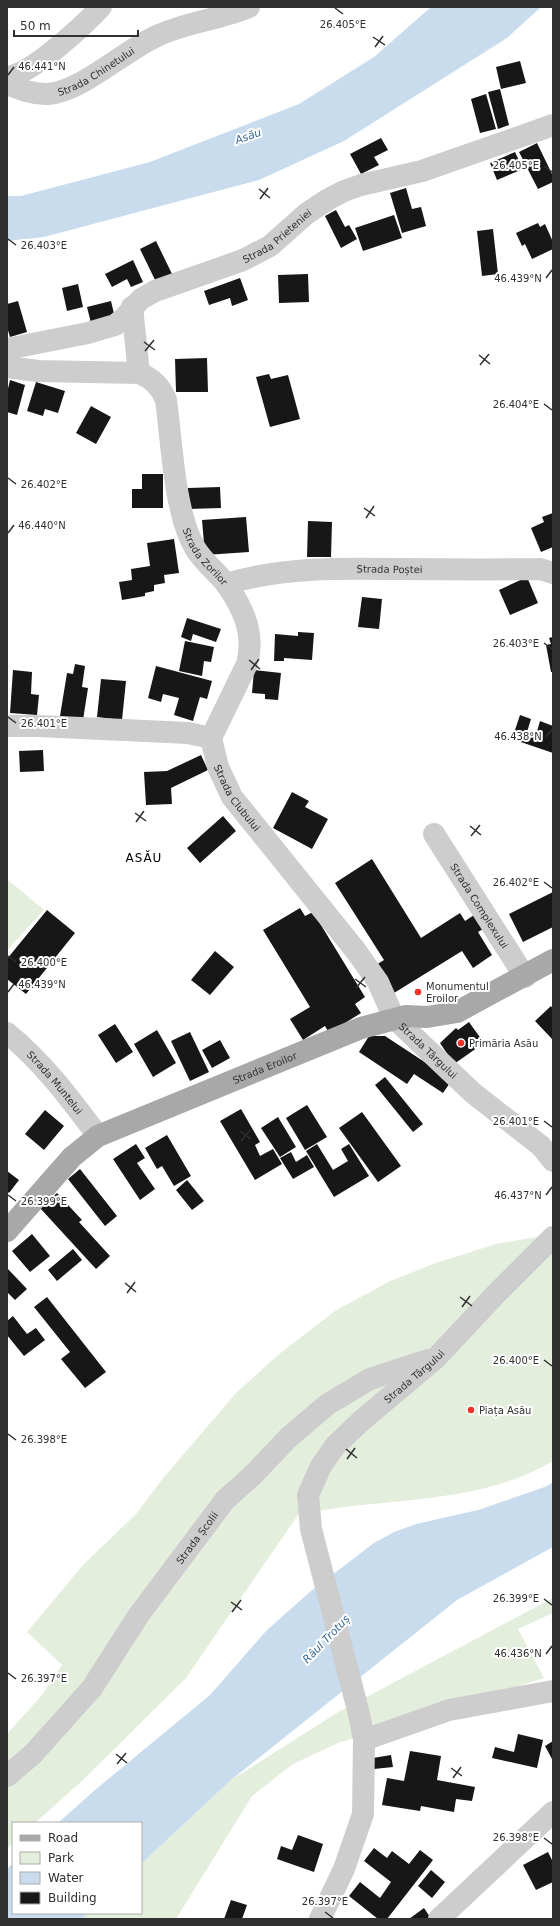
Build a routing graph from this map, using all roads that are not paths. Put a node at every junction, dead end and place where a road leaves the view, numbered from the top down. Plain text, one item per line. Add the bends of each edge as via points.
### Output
1 (101, 7) edge
2 (250, 7) edge
3 (7, 77) edge
4 (7, 84) edge
5 (553, 126) edge
6 (132, 307) junction
7 (7, 349) edge
8 (7, 367) edge
9 (139, 372) junction
10 (553, 573) edge
11 (226, 584) junction
12 (7, 726) edge
13 (211, 738) junction
14 (434, 834) dead end
15 (553, 960) edge
16 (525, 977) junction
17 (394, 1018) junction
18 (7, 1033) edge
19 (98, 1136) junction
20 (553, 1161) edge
21 (7, 1231) edge
22 (553, 1237) edge
23 (436, 1358) junction
24 (553, 1691) edge
25 (364, 1740) junction
26 (7, 1776) edge
27 (553, 1812) edge
28 (320, 1919) edge
29 (439, 1919) edge

1 - 3 street via 26,71
2 - 4 street, Strada Chinetului via 158,35 84,81 64,90 49,94 32,93
5 - 6 street, Strada Prieteniei via 422,171 361,185 344,192 306,214 270,246 254,255 155,291
6 - 7 street, Strada Prieteniei via 115,325
6 - 9 street
8 - 9 street via 38,371
9 - 11 street, Strada Zorilor via 148,376 164,393 175,472 188,532 202,559
10 - 11 street, Strada Poștei via 540,569 340,568 287,572
11 - 13 street, Strada Zorilor via 250,629 250,651 241,677
12 - 13 street via 188,733
13 - 17 street, Strada Clubului via 218,767 232,797 356,951 378,982
14 - 16 street, Strada Complexului
15 - 16 main road, Strada Eroilor
16 - 17 main road, Strada Eroilor via 457,1012 427,1017
17 - 19 main road, Strada Eroilor via 354,1031
17 - 20 street, Strada Târgului via 473,1093 541,1146
18 - 19 street, Strada Muntelui via 40,1064
19 - 21 main road, Strada Eroilor via 72,1156
22 - 23 street, Strada Târgului
23 - 25 street, Strada Târgului via 335,1446 308,1495 311,1529
23 - 26 street, Strada Școlii via 370,1379 328,1404 289,1437 225,1500 138,1616 92,1688 33,1754
24 - 25 street via 449,1710
25 - 28 street, Strada Târgului via 363,1814 344,1868
27 - 29 street

